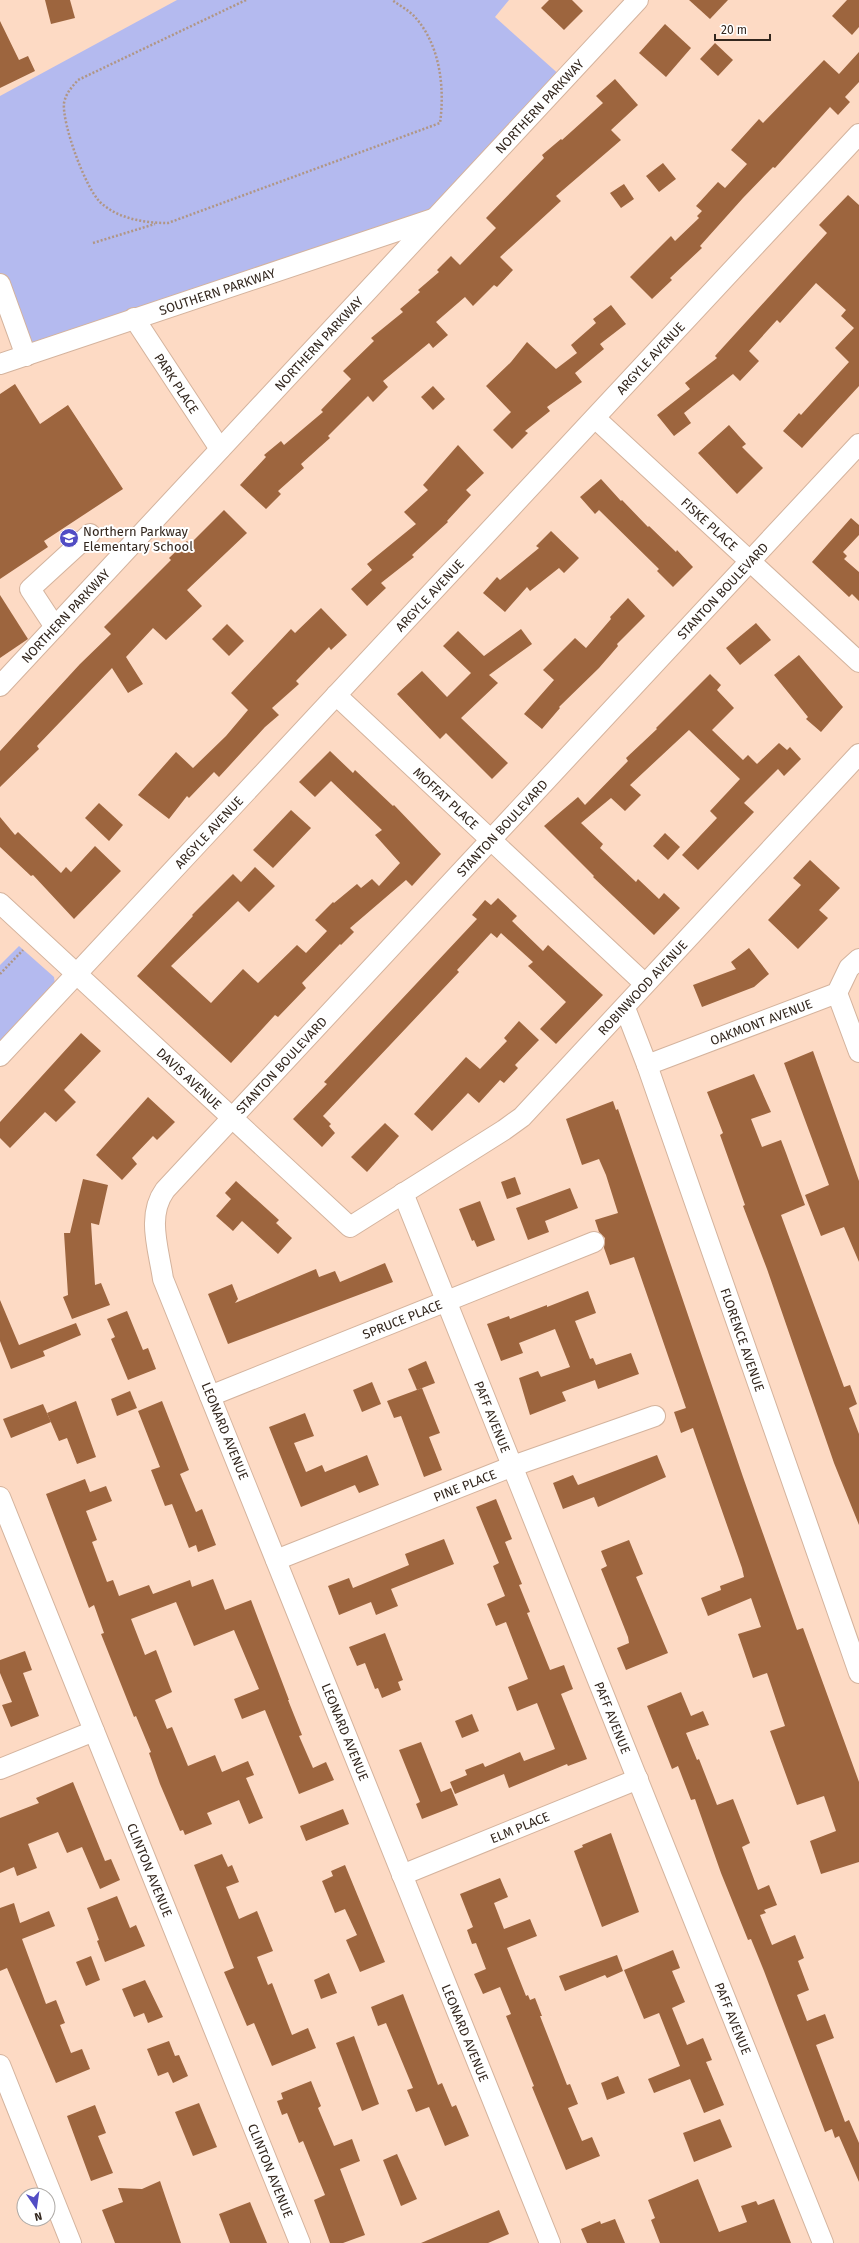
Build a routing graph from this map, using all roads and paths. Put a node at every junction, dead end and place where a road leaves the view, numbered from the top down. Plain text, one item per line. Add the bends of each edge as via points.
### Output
1 (246, 0) edge
2 (392, 0) edge
3 (638, 0) edge
4 (857, 138) edge
5 (435, 218) junction
6 (159, 223) junction
7 (93, 243) dead end
8 (0, 284) edge
9 (134, 318) junction
10 (26, 356) junction
11 (0, 364) edge
12 (596, 418) junction
13 (859, 444) edge
14 (220, 449) junction
15 (90, 534) dead end
16 (750, 562) junction
17 (54, 627) junction
18 (859, 662) edge
19 (0, 686) edge
20 (336, 695) junction
21 (859, 754) edge
22 (491, 840) junction
23 (0, 903) edge
24 (36, 937) junction
25 (859, 959) edge
26 (0, 974) edge
27 (76, 974) junction
28 (644, 983) junction
29 (837, 993) junction
30 (625, 1008) junction
31 (859, 1052) edge
32 (0, 1056) edge
33 (647, 1066) junction
34 (232, 1118) junction
35 (402, 1193) junction
36 (154, 1217) joint
37 (594, 1242) dead end
38 (446, 1301) junction
39 (210, 1396) junction
40 (655, 1416) dead end
41 (513, 1466) junction
42 (0, 1497) edge
43 (276, 1560) junction
44 (859, 1673) edge
45 (94, 1731) junction
46 (0, 1769) edge
47 (638, 1779) junction
48 (402, 1875) junction
49 (0, 2065) edge
50 (71, 2243) edge
51 (300, 2243) edge
52 (550, 2243) edge
53 (823, 2243) edge

1 - 6 path via 78,80 69,90 64,102 65,117 88,187 100,202 115,212 132,219
2 - 6 path via 414,16 432,46 441,79 440,123 168,223
3 - 5 street, NORTHERN PARKWAY
4 - 12 street, ARGYLE AVENUE
5 - 9 street, SOUTHERN PARKWAY
5 - 14 street, NORTHERN PARKWAY
6 - 7 path
8 - 10 street
9 - 10 street, SOUTHERN PARKWAY
9 - 14 street, PARK PLACE
10 - 11 street, SOUTHERN PARKWAY
12 - 16 street, FISKE PLACE
12 - 20 street, ARGYLE AVENUE
13 - 16 street, STANTON BOULEVARD
14 - 17 street, NORTHERN PARKWAY
15 - 17 street via 30,589
16 - 18 street, FISKE PLACE
16 - 22 street, STANTON BOULEVARD
17 - 19 street, NORTHERN PARKWAY
20 - 22 street, MOFFAT PLACE
20 - 27 street, ARGYLE AVENUE
21 - 28 street, ROBINWOOD AVENUE
22 - 28 street, MOFFAT PLACE
22 - 34 street, STANTON BOULEVARD
23 - 24 street, DAVIS AVENUE
24 - 26 path
24 - 27 street, DAVIS AVENUE
25 - 29 street via 849,968
27 - 32 street, ARGYLE AVENUE
27 - 34 street, DAVIS AVENUE
28 - 30 street, ROBINWOOD AVENUE
29 - 31 street
29 - 33 street, OAKMONT AVENUE
30 - 33 street, FLORENCE AVENUE
30 - 35 street, ROBINWOOD AVENUE via 522,1117
33 - 44 street, FLORENCE AVENUE
34 - 35 street, DAVIS AVENUE via 350,1227
34 - 36 street, STANTON BOULEVARD via 165,1190 159,1198
35 - 38 street, PAFF AVENUE
36 - 39 street, LEONARD AVENUE via 164,1279
37 - 38 street, SPRUCE PLACE
38 - 39 street, SPRUCE PLACE
38 - 41 street, PAFF AVENUE
39 - 43 street, LEONARD AVENUE
40 - 41 street, PINE PLACE
41 - 43 street, PINE PLACE
41 - 47 street, PAFF AVENUE
42 - 45 street, CLINTON AVENUE
43 - 48 street, LEONARD AVENUE
45 - 46 street
45 - 51 street, CLINTON AVENUE
47 - 48 street, ELM PLACE
47 - 53 street, PAFF AVENUE
48 - 52 street, LEONARD AVENUE
49 - 50 street

